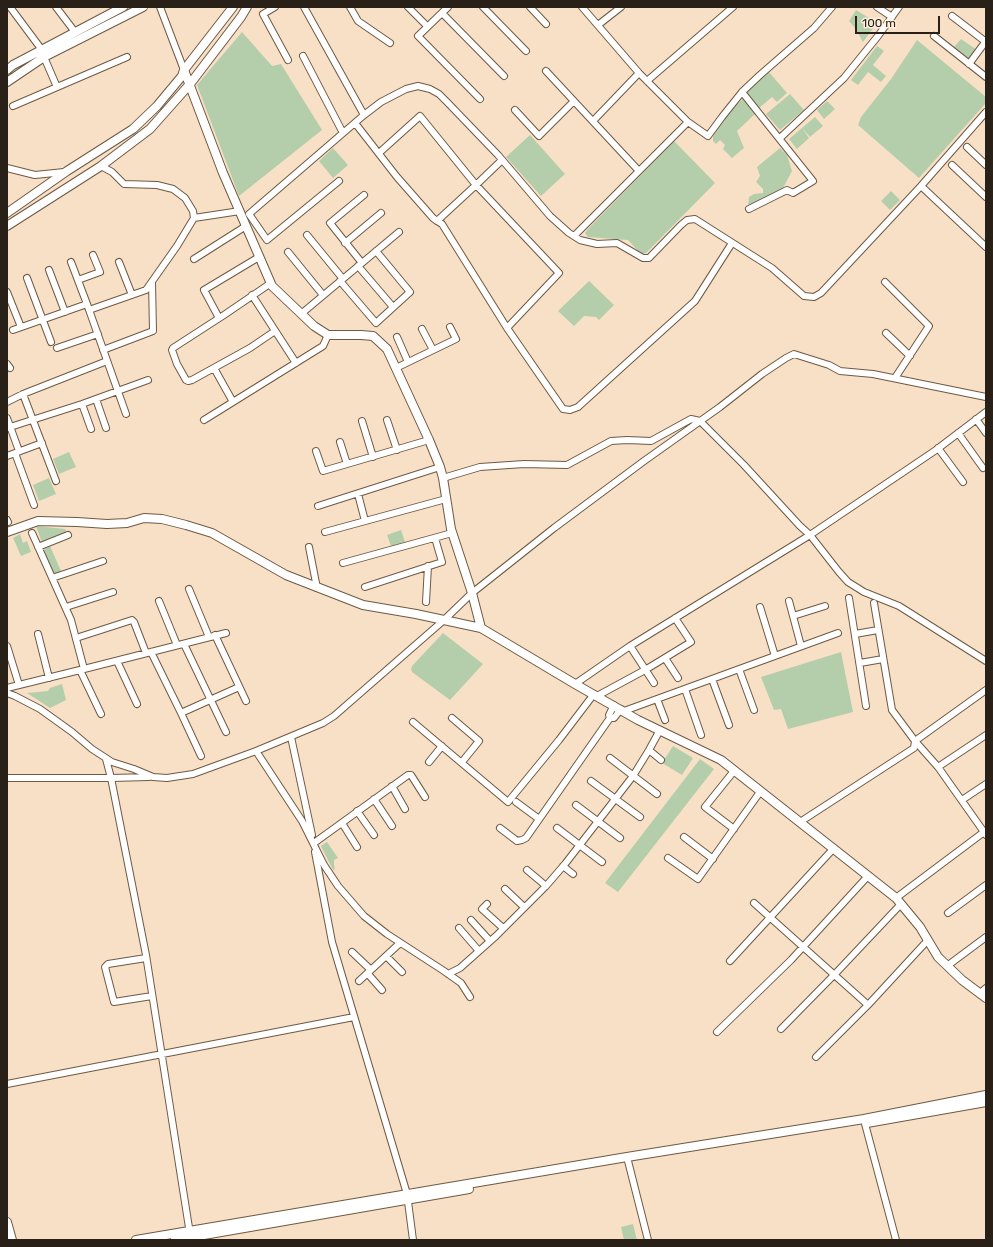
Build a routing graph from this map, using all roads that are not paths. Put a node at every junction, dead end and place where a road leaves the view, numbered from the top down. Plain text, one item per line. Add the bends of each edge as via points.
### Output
1 (10, 7) edge
2 (56, 7) edge
3 (123, 7) edge
4 (143, 7) edge
5 (160, 7) edge
6 (233, 7) edge
7 (247, 7) edge
8 (275, 7) edge
9 (304, 7) edge
10 (350, 7) edge
11 (408, 7) edge
12 (448, 7) edge
13 (483, 7) edge
14 (530, 7) edge
15 (582, 7) edge
16 (621, 7) edge
17 (733, 7) edge
18 (832, 7) edge
19 (877, 7) edge
20 (899, 7) edge
21 (114, 12) edge
22 (442, 13) junction
23 (892, 16) junction
24 (952, 16) dead end
25 (546, 24) dead end
26 (598, 25) junction
27 (427, 26) junction
28 (75, 32) junction
29 (934, 36) dead end
30 (986, 42) edge
31 (390, 43) dead end
32 (526, 51) dead end
33 (43, 53) junction
34 (303, 56) dead end
35 (127, 57) dead end
36 (288, 60) dead end
37 (970, 64) junction
38 (7, 70) edge
39 (184, 70) junction
40 (546, 71) dead end
41 (639, 73) junction
42 (504, 76) dead end
43 (986, 77) edge
44 (647, 81) junction
45 (7, 82) edge
46 (190, 84) junction
47 (57, 87) junction
48 (742, 92) junction
49 (480, 99) dead end
50 (574, 101) junction
51 (13, 106) dead end
52 (515, 110) dead end
53 (986, 112) edge
54 (364, 115) junction
55 (980, 119) junction
56 (593, 121) junction
57 (688, 122) junction
58 (355, 123) junction
59 (986, 124) edge
60 (343, 133) junction
61 (780, 138) junction
62 (967, 147) dead end
63 (379, 153) junction
64 (502, 160) junction
65 (952, 165) dead end
66 (986, 165) edge
67 (101, 166) junction
68 (7, 168) edge
69 (67, 171) junction
70 (639, 171) junction
71 (339, 181) dead end
72 (476, 185) junction
73 (921, 186) junction
74 (364, 195) dead end
75 (986, 197) edge
76 (749, 210) dead end
77 (240, 211) junction
78 (7, 213) edge
79 (381, 213) dead end
80 (194, 218) junction
81 (437, 221) junction
82 (7, 226) edge
83 (246, 226) junction
84 (399, 232) dead end
85 (307, 235) dead end
86 (574, 236) junction
87 (346, 242) junction
88 (732, 243) junction
89 (986, 247) edge
90 (376, 251) junction
91 (288, 252) dead end
92 (93, 255) dead end
93 (260, 256) junction
94 (194, 259) dead end
95 (71, 262) dead end
96 (119, 262) dead end
97 (360, 265) junction
98 (49, 270) dead end
99 (27, 278) dead end
100 (78, 280) junction
101 (342, 280) junction
102 (152, 282) junction
103 (271, 282) junction
104 (885, 282) dead end
105 (7, 292) edge
106 (132, 295) junction
107 (252, 295) junction
108 (324, 295) junction
109 (88, 307) junction
110 (393, 307) junction
111 (65, 312) junction
112 (301, 314) junction
113 (219, 318) junction
114 (43, 320) junction
115 (21, 327) junction
116 (450, 327) dead end
117 (507, 328) junction
118 (422, 329) dead end
119 (13, 330) dead end
120 (275, 331) junction
121 (886, 333) dead end
122 (98, 334) junction
123 (328, 335) junction
124 (397, 337) dead end
125 (51, 342) dead end
126 (57, 348) dead end
127 (103, 350) junction
128 (432, 350) junction
129 (910, 356) junction
130 (107, 361) junction
131 (408, 362) junction
132 (296, 363) junction
133 (214, 368) junction
134 (396, 368) junction
135 (895, 378) junction
136 (148, 380) dead end
137 (119, 390) junction
138 (24, 394) junction
139 (986, 397) edge
140 (96, 399) junction
141 (7, 402) edge
142 (233, 402) junction
143 (82, 404) junction
144 (986, 412) edge
145 (126, 414) dead end
146 (7, 418) edge
147 (976, 419) junction
148 (33, 420) junction
149 (204, 420) dead end
150 (387, 420) dead end
151 (362, 421) dead end
152 (700, 421) junction
153 (9, 428) edge
154 (106, 428) dead end
155 (91, 429) dead end
156 (958, 433) junction
157 (986, 433) edge
158 (429, 440) junction
159 (340, 442) dead end
160 (42, 443) junction
161 (938, 448) junction
162 (397, 450) junction
163 (316, 451) dead end
164 (17, 452) junction
165 (7, 456) edge
166 (373, 457) junction
167 (347, 464) junction
168 (440, 467) junction
169 (983, 468) dead end
170 (443, 478) junction
171 (56, 481) dead end
172 (963, 482) dead end
173 (358, 494) junction
174 (446, 499) junction
175 (34, 505) dead end
176 (318, 506) dead end
177 (366, 521) junction
178 (7, 532) edge
179 (325, 532) dead end
180 (32, 533) dead end
181 (452, 533) junction
182 (810, 534) junction
183 (68, 535) dead end
184 (435, 538) junction
185 (38, 547) junction
186 (309, 547) dead end
187 (103, 561) dead end
188 (343, 563) dead end
189 (428, 566) junction
190 (52, 578) junction
191 (365, 587) dead end
192 (189, 588) dead end
193 (317, 588) junction
194 (113, 592) dead end
195 (472, 593) junction
196 (849, 598) dead end
197 (159, 601) dead end
198 (789, 601) dead end
199 (426, 602) dead end
200 (874, 603) dead end
201 (825, 606) dead end
202 (66, 607) junction
203 (760, 607) dead end
204 (793, 616) junction
205 (675, 618) junction
206 (444, 620) junction
207 (481, 628) junction
208 (878, 630) junction
209 (226, 632) dead end
210 (838, 633) dead end
211 (38, 634) dead end
212 (855, 634) junction
213 (212, 636) junction
214 (76, 638) junction
215 (184, 644) junction
216 (177, 645) junction
217 (7, 646) edge
218 (630, 646) junction
219 (802, 646) junction
220 (149, 652) junction
221 (775, 656) junction
222 (665, 658) junction
223 (883, 659) junction
224 (986, 660) edge
225 (117, 661) junction
226 (860, 663) junction
227 (739, 669) junction
228 (82, 670) junction
229 (645, 670) junction
230 (49, 678) junction
231 (678, 678) dead end
232 (712, 679) junction
233 (654, 683) dead end
234 (575, 684) junction
235 (19, 686) junction
236 (239, 687) junction
237 (7, 688) edge
238 (685, 689) junction
239 (986, 690) edge
240 (7, 694) edge
241 (595, 695) junction
242 (210, 699) junction
243 (657, 699) junction
244 (246, 701) dead end
245 (137, 704) dead end
246 (866, 706) dead end
247 (620, 708) junction
248 (754, 710) dead end
249 (181, 713) junction
250 (101, 714) dead end
251 (452, 718) dead end
252 (665, 720) dead end
253 (413, 722) dead end
254 (729, 725) dead end
255 (660, 730) junction
256 (226, 732) dead end
257 (701, 735) dead end
258 (986, 735) edge
259 (290, 737) junction
260 (915, 741) junction
261 (442, 746) junction
262 (649, 750) junction
263 (256, 751) junction
264 (201, 756) dead end
265 (610, 758) dead end
266 (106, 759) junction
267 (661, 760) dead end
268 (429, 762) dead end
269 (462, 762) junction
270 (938, 767) junction
271 (734, 771) junction
272 (633, 776) junction
273 (153, 777) junction
274 (7, 778) edge
275 (111, 778) junction
276 (591, 781) dead end
277 (986, 784) edge
278 (392, 786) junction
279 (760, 792) junction
280 (657, 794) dead end
281 (425, 797) dead end
282 (374, 799) junction
283 (615, 799) junction
284 (962, 800) junction
285 (516, 802) dead end
286 (576, 805) dead end
287 (405, 809) dead end
288 (357, 811) junction
289 (640, 818) dead end
290 (539, 819) junction
291 (342, 822) junction
292 (598, 822) junction
293 (800, 822) junction
294 (392, 826) dead end
295 (500, 828) dead end
296 (557, 828) dead end
297 (734, 829) junction
298 (986, 833) edge
299 (374, 835) dead end
300 (620, 838) dead end
301 (684, 838) dead end
302 (314, 843) junction
303 (580, 845) junction
304 (357, 847) dead end
305 (834, 848) junction
306 (668, 858) dead end
307 (713, 860) junction
308 (602, 862) dead end
309 (563, 866) junction
310 (527, 870) dead end
311 (574, 874) dead end
312 (868, 876) junction
313 (546, 886) junction
314 (986, 886) edge
315 (505, 889) dead end
316 (898, 901) junction
317 (754, 903) dead end
318 (487, 904) dead end
319 (524, 907) junction
320 (948, 913) dead end
321 (771, 917) junction
322 (471, 920) dead end
323 (458, 928) dead end
324 (503, 928) junction
325 (986, 937) edge
326 (490, 940) junction
327 (928, 940) junction
328 (400, 943) junction
329 (804, 946) junction
330 (479, 951) junction
331 (352, 952) dead end
332 (386, 956) junction
333 (146, 958) junction
334 (730, 961) dead end
335 (947, 966) junction
336 (370, 972) junction
337 (402, 972) dead end
338 (448, 974) junction
339 (835, 974) junction
340 (359, 981) dead end
341 (382, 990) dead end
342 (984, 993) edge
343 (152, 996) junction
344 (470, 997) dead end
345 (868, 1005) junction
346 (354, 1017) junction
347 (781, 1029) dead end
348 (717, 1032) dead end
349 (161, 1055) junction
350 (816, 1057) dead end
351 (7, 1084) edge
352 (986, 1095) edge
353 (986, 1102) edge
354 (865, 1121) junction
355 (628, 1159) junction
356 (407, 1197) junction
357 (7, 1222) edge
358 (190, 1236) edge
359 (12, 1240) edge
360 (136, 1240) edge
361 (175, 1240) edge
362 (413, 1240) edge
363 (648, 1240) edge
364 (896, 1240) edge

1 - 33 street
2 - 28 street
3 - 21 street
4 - 21 street
5 - 39 street
6 - 39 street
7 - 46 street
8 - 36 street via 263,14
9 - 54 street
10 - 31 street via 358,21
11 - 27 street
12 - 22 street
13 - 32 street
14 - 25 street
15 - 26 street
16 - 26 street
17 - 44 street
18 - 48 street via 814,28
19 - 23 street
20 - 23 street
21 - 28 street
21 - 33 street
22 - 27 street
22 - 42 street
23 - 61 street via 844,78
24 - 30 street
26 - 41 street
27 - 49 street via 418,36
28 - 33 street
29 - 37 street
30 - 37 street
33 - 38 street via 13,64
33 - 45 street
33 - 47 street
34 - 60 street
35 - 47 street
37 - 43 street
39 - 46 street
39 - 69 street via 157,106 132,129
40 - 50 street
41 - 44 street
41 - 56 street
44 - 57 street
46 - 67 street via 150,129
46 - 77 street
47 - 51 street
48 - 57 street via 708,136
48 - 61 street
50 - 52 street via 539,136
50 - 56 street
53 - 55 street
54 - 58 street
54 - 64 street via 381,102 406,89 418,86 430,88 447,102
55 - 59 street
55 - 73 street
56 - 70 street
57 - 70 street
58 - 60 street
58 - 63 street
60 - 71 street via 249,214 267,240
61 - 76 street via 813,181 793,193 787,190
62 - 66 street
63 - 72 street via 420,116
63 - 81 street
64 - 72 street
64 - 86 street via 550,216
65 - 75 street
67 - 80 street via 112,172 124,184 157,185 172,189 184,198 193,211
67 - 82 street
68 - 69 street via 35,175
69 - 78 street
70 - 86 street
72 - 81 street
72 - 117 street via 559,273
73 - 88 street via 821,293 814,296 804,296 772,268
73 - 89 street
74 - 87 street via 330,223
77 - 80 street
77 - 83 street
79 - 87 street
80 - 102 street
81 - 117 street via 442,224
83 - 93 street
83 - 94 street
84 - 90 street
85 - 101 street
86 - 88 street via 597,244 617,243 643,258 649,258 681,225 687,220 695,219
87 - 97 street
88 - 117 street via 695,301 578,407 563,409
90 - 97 street
90 - 110 street via 410,292
91 - 108 street
92 - 100 street via 100,272
93 - 103 street
93 - 113 street via 204,290
95 - 100 street
96 - 106 street
97 - 101 street
97 - 110 street
98 - 111 street
99 - 114 street
100 - 109 street
101 - 108 street
101 - 110 street via 376,323
102 - 106 street via 146,290
102 - 127 street via 153,332
103 - 107 street
103 - 112 street via 272,286
104 - 129 street via 929,326
105 - 115 street
106 - 109 street
107 - 113 street
107 - 120 street
108 - 112 street
109 - 111 street
109 - 122 street
111 - 114 street
112 - 123 street
113 - 133 street via 172,348 176,364 188,381
114 - 115 street
114 - 125 street
115 - 119 street
116 - 128 street via 456,340
118 - 128 street
120 - 132 street
120 - 133 street
121 - 129 street
122 - 126 street
122 - 127 street
123 - 132 street via 323,346
123 - 134 street via 373,336 387,349
124 - 131 street
127 - 130 street
128 - 131 street
129 - 135 street
130 - 137 street
130 - 138 street
131 - 134 street
132 - 142 street
133 - 142 street
134 - 158 street
135 - 139 street
135 - 152 street via 840,371 830,365 794,354 762,374
136 - 137 street
137 - 140 street
137 - 145 street
138 - 141 street
138 - 148 street
140 - 143 street
140 - 154 street
142 - 149 street
143 - 148 street
143 - 155 street
144 - 147 street
146 - 153 street
147 - 156 street
147 - 157 street
148 - 153 street
148 - 160 street
150 - 162 street
151 - 166 street
152 - 170 street via 691,419 651,441 610,441 567,464 480,467
152 - 182 street
152 - 195 street via 554,528
153 - 164 street
156 - 161 street
156 - 169 street
158 - 162 street
158 - 168 street
159 - 167 street
160 - 164 street
160 - 171 street
161 - 172 street
161 - 182 street
162 - 166 street
163 - 167 street via 323,471
164 - 165 street
164 - 175 street
166 - 167 street
168 - 170 street
168 - 173 street
170 - 174 street
173 - 176 street
173 - 177 street
174 - 177 street
174 - 181 street
177 - 179 street
178 - 193 street via 38,521 107,524 127,523 144,518 162,519 212,533 286,575
180 - 185 street
181 - 184 street
181 - 195 street
182 - 205 street
182 - 224 street via 839,572 855,587 899,606
183 - 185 street
184 - 188 street
184 - 189 street via 442,562
185 - 190 street
186 - 193 street
187 - 190 street
189 - 191 street
189 - 199 street
190 - 202 street
192 - 213 street
193 - 206 street via 363,606
194 - 202 street
195 - 206 street
195 - 207 street
196 - 212 street
197 - 216 street
198 - 204 street
200 - 208 street
201 - 204 street
202 - 214 street
203 - 221 street
204 - 219 street
205 - 218 street
205 - 222 street via 691,642
206 - 207 street
206 - 259 street via 334,716 322,724
207 - 234 street
208 - 212 street
208 - 223 street
209 - 213 street
210 - 219 street
211 - 230 street
212 - 226 street
213 - 215 street
213 - 236 street
214 - 220 street via 132,620
214 - 228 street
215 - 216 street
215 - 242 street
216 - 220 street
217 - 235 street
218 - 229 street
218 - 234 street
219 - 221 street
220 - 225 street
220 - 249 street
221 - 227 street
222 - 229 street
222 - 231 street
223 - 226 street
223 - 260 street via 892,710
225 - 228 street
225 - 245 street
226 - 246 street
227 - 232 street
227 - 248 street
228 - 230 street
228 - 250 street
229 - 233 street
229 - 241 street
230 - 235 street
232 - 238 street
232 - 254 street
234 - 241 street
235 - 237 street
236 - 242 street
236 - 244 street
238 - 243 street
238 - 257 street
239 - 260 street
240 - 266 street via 40,709
241 - 247 street
241 - 269 street via 508,802
242 - 249 street
242 - 256 street
243 - 247 street
243 - 252 street
247 - 255 street
247 - 290 street via 609,715 610,718
249 - 264 street
251 - 269 street via 479,741
253 - 261 street
255 - 262 street
255 - 271 street via 721,760
258 - 270 street
259 - 263 street
259 - 302 street
260 - 270 street
260 - 293 street via 914,748
261 - 268 street
261 - 269 street
262 - 267 street
262 - 272 street
263 - 273 street via 193,774 167,778
263 - 302 street
265 - 272 street
266 - 273 street
266 - 275 street
270 - 284 street
271 - 279 street
271 - 297 street via 705,807
272 - 280 street
272 - 283 street
273 - 275 street
274 - 275 street
275 - 333 street
276 - 283 street
277 - 284 street
278 - 281 street via 411,775
278 - 282 street
278 - 287 street
279 - 293 street
279 - 297 street
282 - 288 street
282 - 294 street
283 - 289 street
283 - 292 street
284 - 298 street
285 - 290 street
286 - 292 street
288 - 291 street
288 - 299 street
290 - 295 street via 522,840 517,841
291 - 302 street
291 - 304 street
292 - 300 street
292 - 303 street
293 - 305 street
296 - 303 street
297 - 307 street
298 - 316 street
301 - 307 street
302 - 328 street via 324,866 338,886 364,916
302 - 346 street via 332,942
303 - 308 street
303 - 309 street
305 - 312 street
305 - 321 street
306 - 307 street via 698,879
309 - 311 street
309 - 313 street
310 - 313 street
312 - 316 street
312 - 329 street
313 - 319 street
314 - 320 street
315 - 319 street
316 - 327 street
316 - 339 street
317 - 321 street
318 - 324 street via 482,909
319 - 324 street
321 - 329 street
321 - 334 street
322 - 326 street
323 - 330 street
324 - 326 street
325 - 335 street
326 - 330 street
327 - 335 street
327 - 345 street
328 - 332 street
328 - 338 street
329 - 339 street
329 - 348 street
330 - 338 street via 460,968
331 - 336 street
332 - 336 street
332 - 337 street
333 - 343 street
333 - 343 street via 108,964 106,967 114,1002
335 - 342 street via 962,980
336 - 340 street
336 - 341 street
338 - 344 street via 461,983
339 - 345 street
339 - 347 street
343 - 349 street
345 - 350 street
346 - 349 street
346 - 356 street
349 - 351 street
349 - 358 street
352 - 354 street
353 - 354 street
354 - 355 street
354 - 364 street
355 - 356 street
355 - 363 street
356 - 358 street
356 - 362 street
357 - 359 street
358 - 360 street
358 - 361 street

